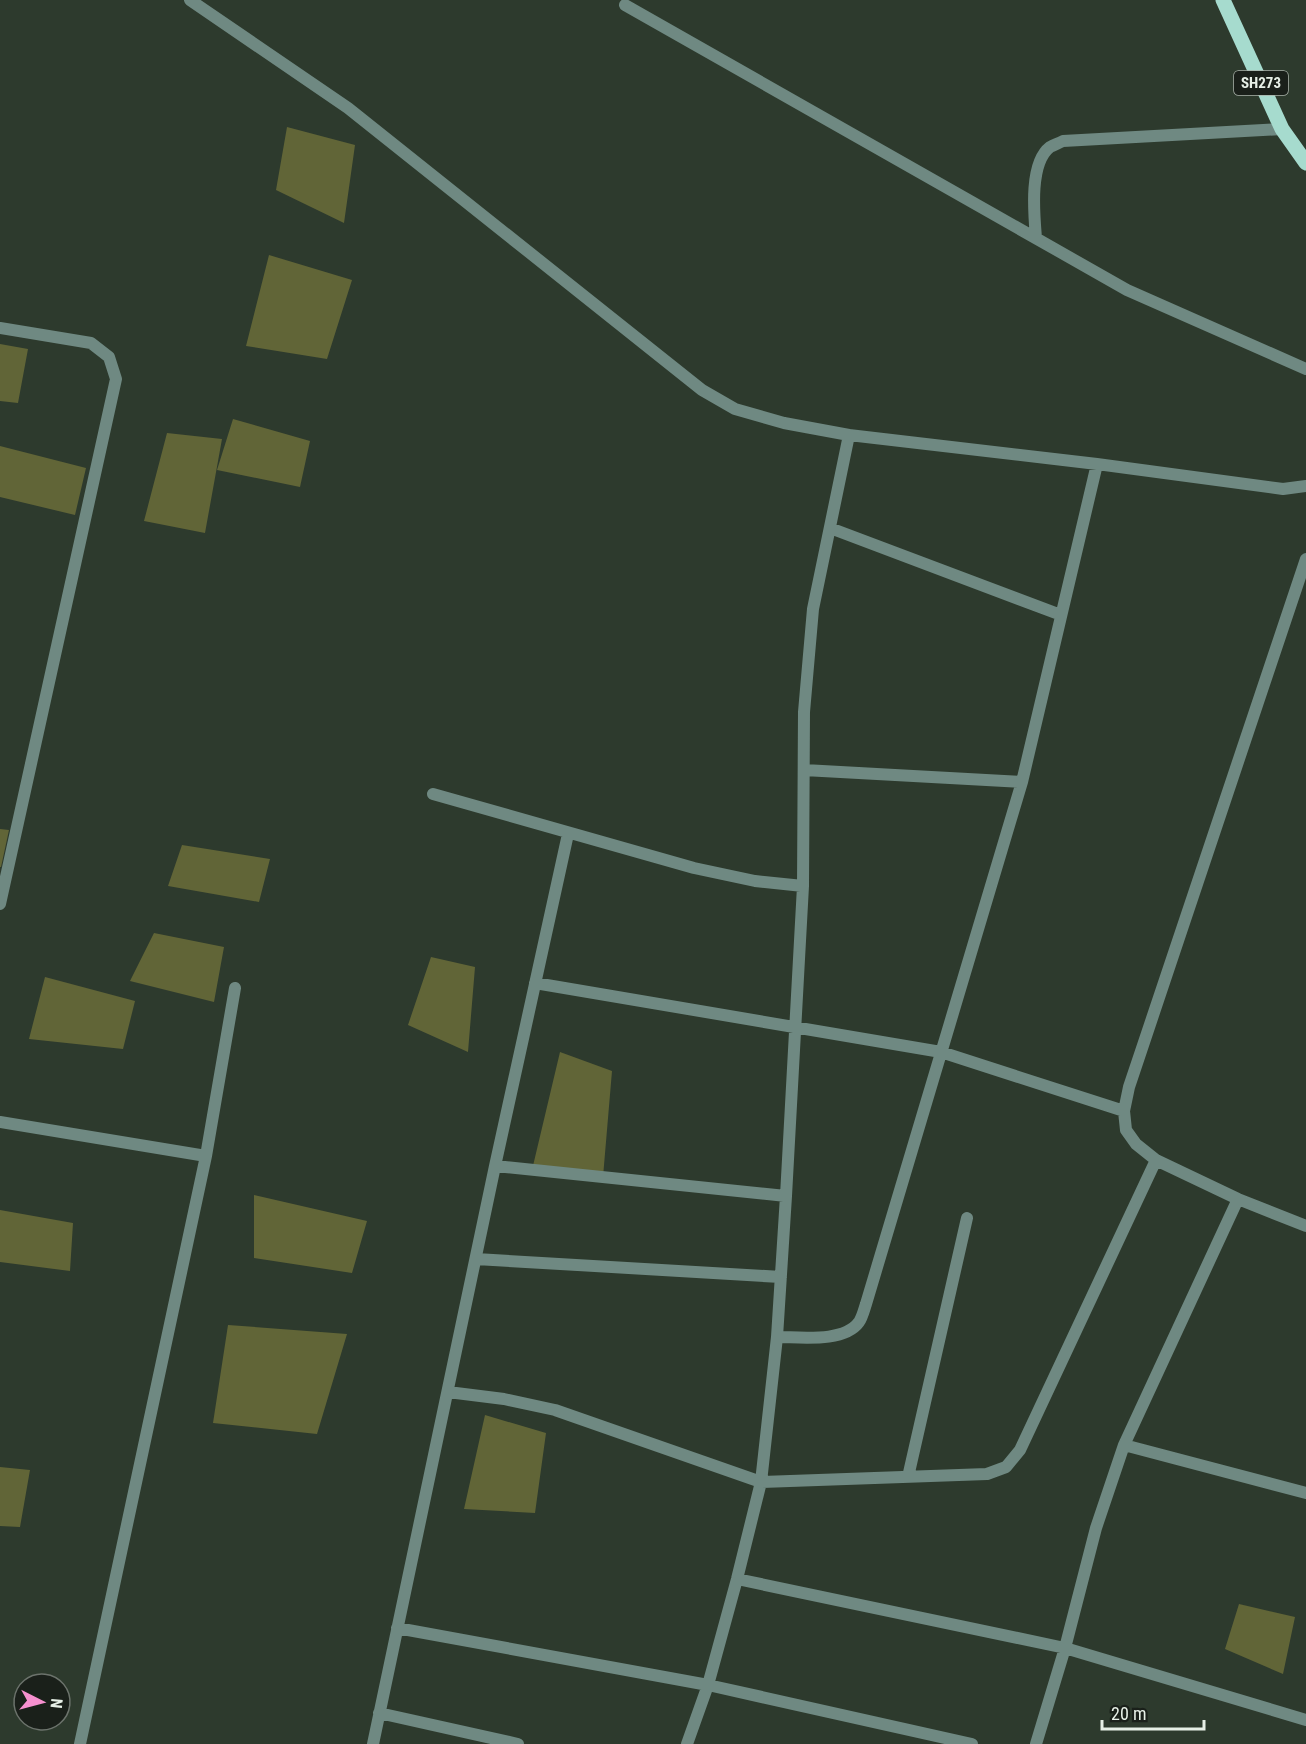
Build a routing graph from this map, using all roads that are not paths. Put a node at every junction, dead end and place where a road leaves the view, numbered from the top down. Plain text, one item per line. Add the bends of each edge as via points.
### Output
1 (190, 0) edge
2 (1223, 0) edge
3 (625, 5) dead end
4 (1282, 129) junction
5 (1306, 163) edge
6 (1036, 238) junction
7 (0, 328) edge
8 (1306, 369) edge
9 (849, 435) junction
10 (1097, 464) junction
11 (1306, 486) edge
12 (830, 528) junction
13 (1306, 559) edge
14 (1061, 615) junction
15 (804, 770) junction
16 (1022, 782) junction
17 (433, 794) dead end
18 (568, 834) junction
19 (802, 886) junction
20 (0, 904) edge
21 (535, 983) junction
22 (235, 988) dead end
23 (795, 1028) junction
24 (941, 1052) junction
25 (1124, 1111) junction
26 (0, 1122) edge
27 (206, 1156) junction
28 (1156, 1160) junction
29 (495, 1166) junction
30 (786, 1196) junction
31 (1238, 1199) junction
32 (967, 1218) dead end
33 (1306, 1226) edge
34 (476, 1259) junction
35 (781, 1277) junction
36 (777, 1337) junction
37 (448, 1392) junction
38 (1124, 1444) junction
39 (908, 1477) junction
40 (761, 1482) junction
41 (1306, 1493) edge
42 (737, 1580) junction
43 (397, 1628) junction
44 (1065, 1648) junction
45 (708, 1685) junction
46 (379, 1713) junction
47 (1306, 1720) edge
48 (80, 1744) edge
49 (373, 1744) edge
50 (518, 1744) edge
51 (687, 1744) edge
52 (972, 1744) edge
53 (1036, 1744) edge

1 - 9 street via 348,108 702,390 735,409
2 - 4 main road, SH273
3 - 6 street
4 - 5 main road, SH273
4 - 6 street via 1063,141 1049,148 1038,166
6 - 8 street via 1127,290
7 - 20 street via 91,343 109,357 116,379
9 - 10 street
9 - 12 street
10 - 11 street via 1283,489
10 - 14 street
12 - 14 street
12 - 15 street via 813,609 804,712
13 - 25 street
14 - 16 street
15 - 16 street
15 - 19 street
16 - 24 street
17 - 18 street
18 - 19 street via 694,868
18 - 21 street
19 - 23 street
21 - 23 street
21 - 29 street
22 - 27 street
23 - 24 street
23 - 30 street
24 - 25 street
24 - 36 street via 859,1322 848,1332 835,1336
25 - 28 street via 1126,1130
26 - 27 street
27 - 48 street
28 - 31 street
28 - 39 street via 1020,1450 1006,1467 987,1474
29 - 30 street
29 - 34 street
30 - 35 street
31 - 33 street
31 - 38 street
32 - 39 street
34 - 35 street
34 - 37 street
35 - 36 street
36 - 40 street
37 - 40 street via 555,1410
37 - 43 street
38 - 41 street
38 - 44 street via 1096,1528
39 - 40 street
40 - 42 street
42 - 44 street
42 - 45 street
43 - 45 street
43 - 46 street
44 - 47 street
44 - 53 street
45 - 51 street
45 - 52 street
46 - 49 street
46 - 50 street

